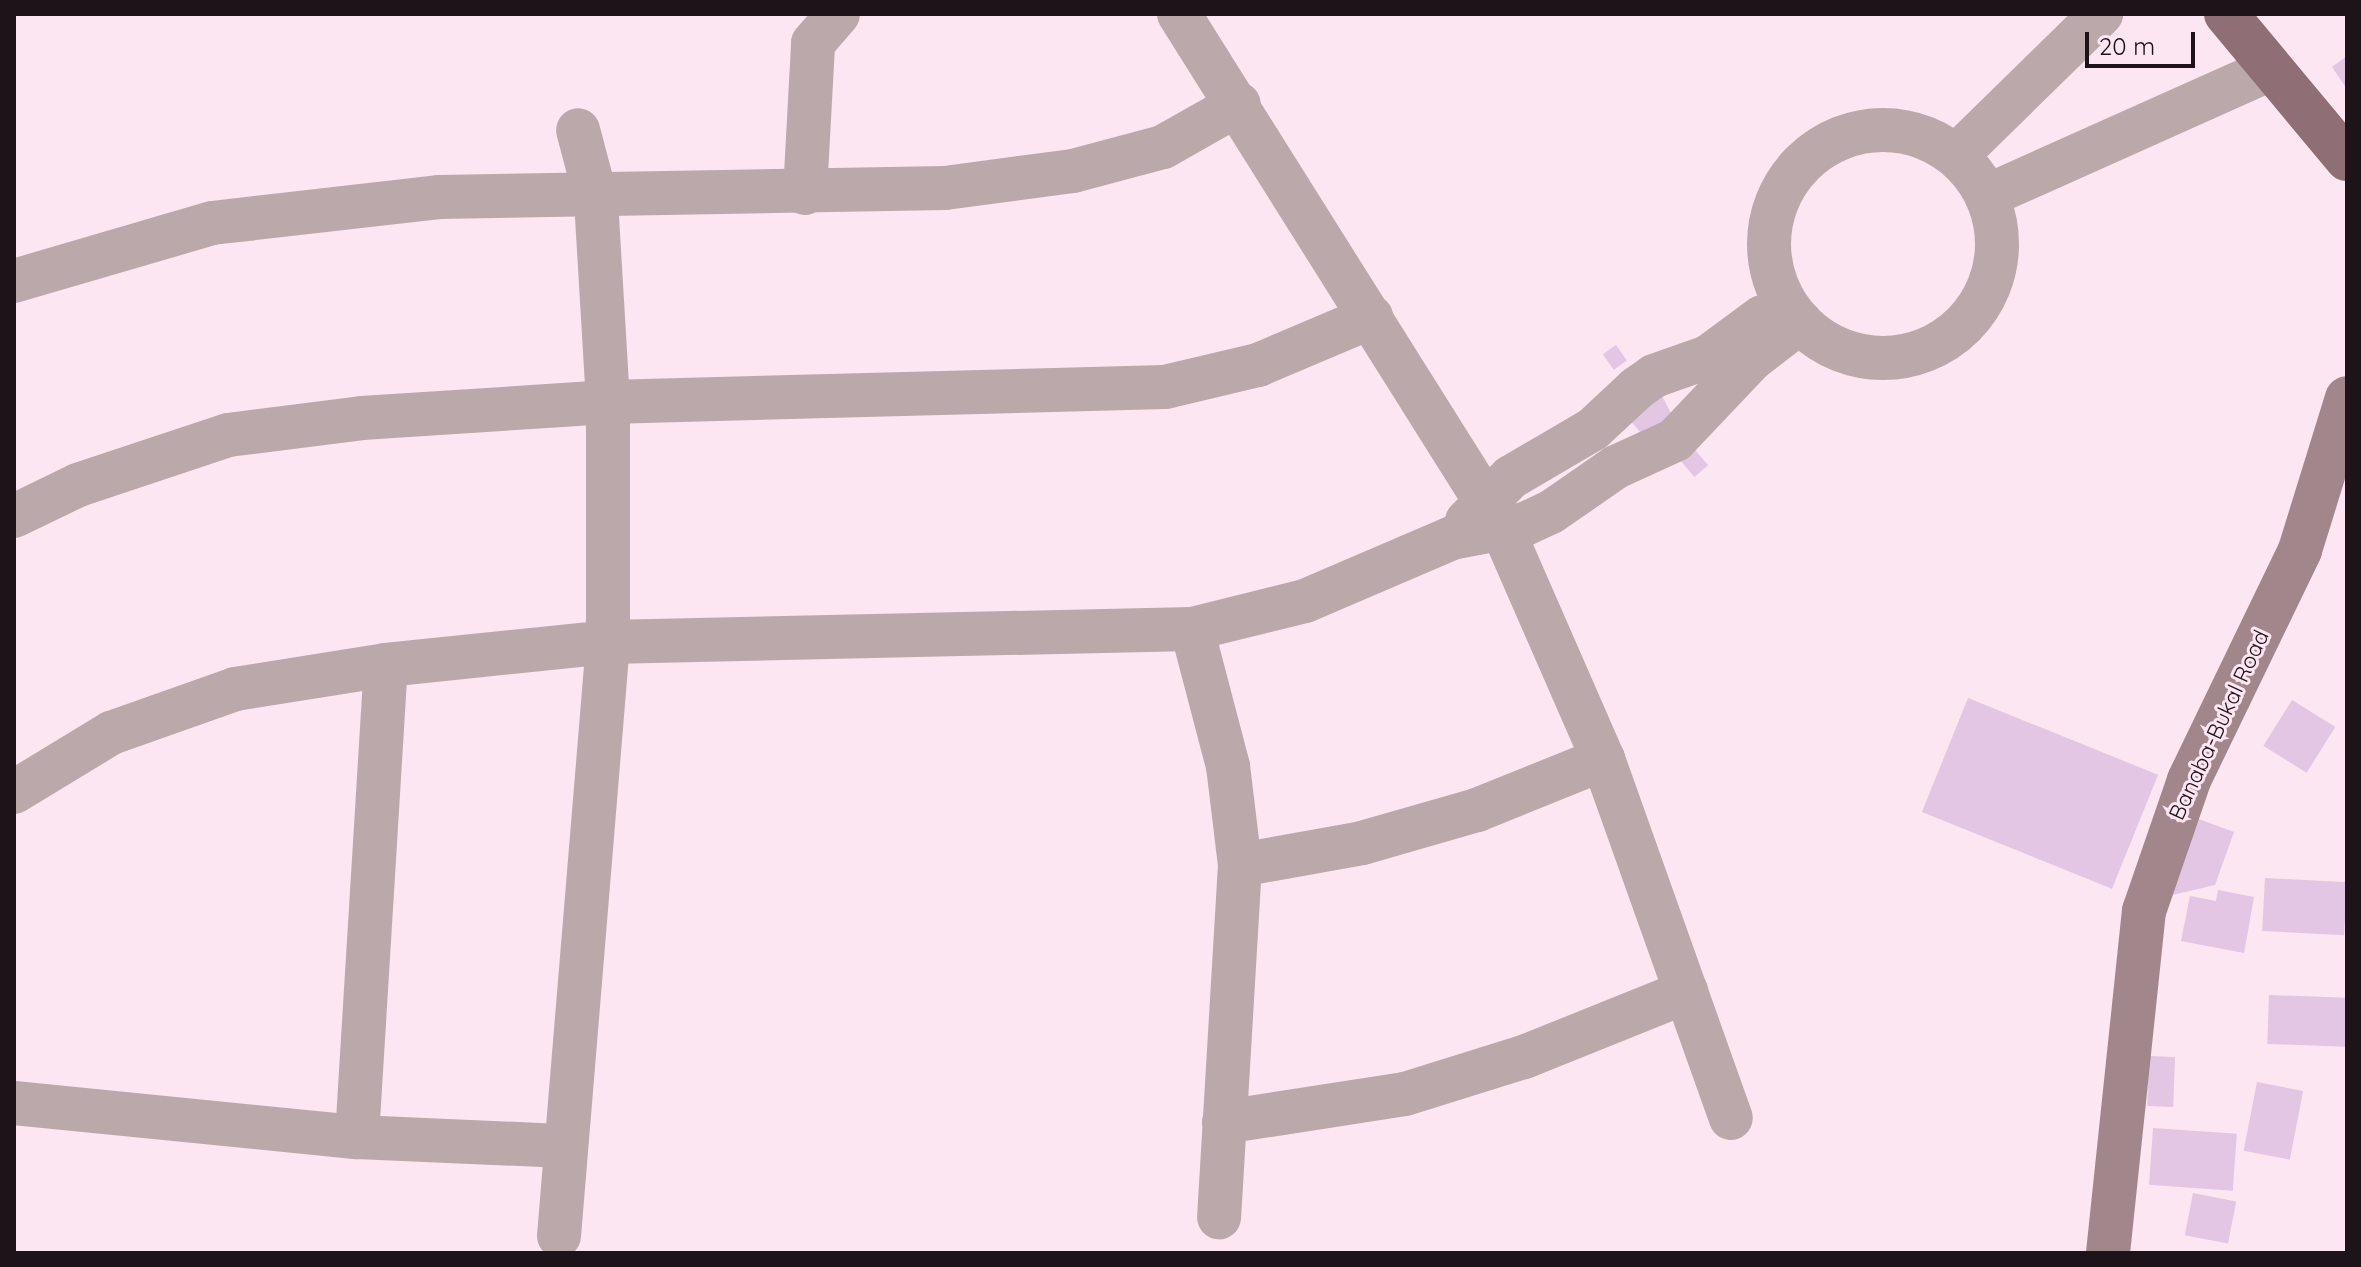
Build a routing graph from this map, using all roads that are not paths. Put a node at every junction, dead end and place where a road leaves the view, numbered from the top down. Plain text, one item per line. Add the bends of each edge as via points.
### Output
1 (838, 14) edge
2 (1179, 14) edge
3 (2101, 14) edge
4 (2226, 14) edge
5 (2271, 69) junction
6 (1239, 104) junction
7 (578, 130) dead end
8 (1957, 155) junction
9 (2347, 159) edge
10 (805, 193) junction
11 (1987, 196) junction
12 (596, 198) junction
13 (14, 281) edge
14 (1792, 311) junction
15 (1371, 317) junction
16 (2347, 398) edge
17 (608, 402) junction
18 (1593, 429) junction
19 (1616, 467) junction
20 (1494, 515) junction
21 (14, 516) edge
22 (1192, 629) junction
23 (608, 642) junction
24 (386, 665) junction
25 (1603, 759) junction
26 (14, 792) edge
27 (1240, 865) junction
28 (1686, 992) junction
29 (14, 1103) edge
30 (1731, 1118) dead end
31 (1224, 1122) junction
32 (357, 1137) junction
33 (566, 1146) junction
34 (1219, 1217) dead end
35 (559, 1236) dead end
36 (2108, 1253) edge

1 - 10 street via 813,43
2 - 6 street
3 - 8 street
4 - 5 main road
5 - 9 main road
5 - 11 street
6 - 10 street via 1163,147 1073,171 945,188
6 - 15 street
7 - 12 street
8 - 11 street
8 - 14 street via 1924,136 1888,129 1851,134 1817,150 1790,176 1774,209 1768,247
10 - 12 street
11 - 14 street via 1996,228 1996,261 1987,293 1943,342 1913,355 1880,359 1847,354
12 - 13 street via 439,197 212,223
12 - 17 street
14 - 18 street via 1708,357 1654,376
14 - 19 street via 1675,440
15 - 17 street via 1258,365 1165,387
15 - 20 street
16 - 36 street, Banaba-Bukal Road via 2300,550 2189,780 2144,911
17 - 21 street via 362,418 228,435 78,485
17 - 23 street
18 - 19 street
18 - 20 street via 1522,469
19 - 20 street via 1551,512
20 - 22 street via 1305,601
20 - 25 street
22 - 23 street
22 - 27 street via 1228,766
23 - 24 street
23 - 33 street
24 - 26 street via 235,689 111,733
24 - 32 street
25 - 27 street via 1477,810 1362,843
25 - 28 street
27 - 31 street
28 - 30 street
28 - 31 street via 1524,1057 1405,1094
29 - 32 street
31 - 34 street
32 - 33 street
33 - 35 street

